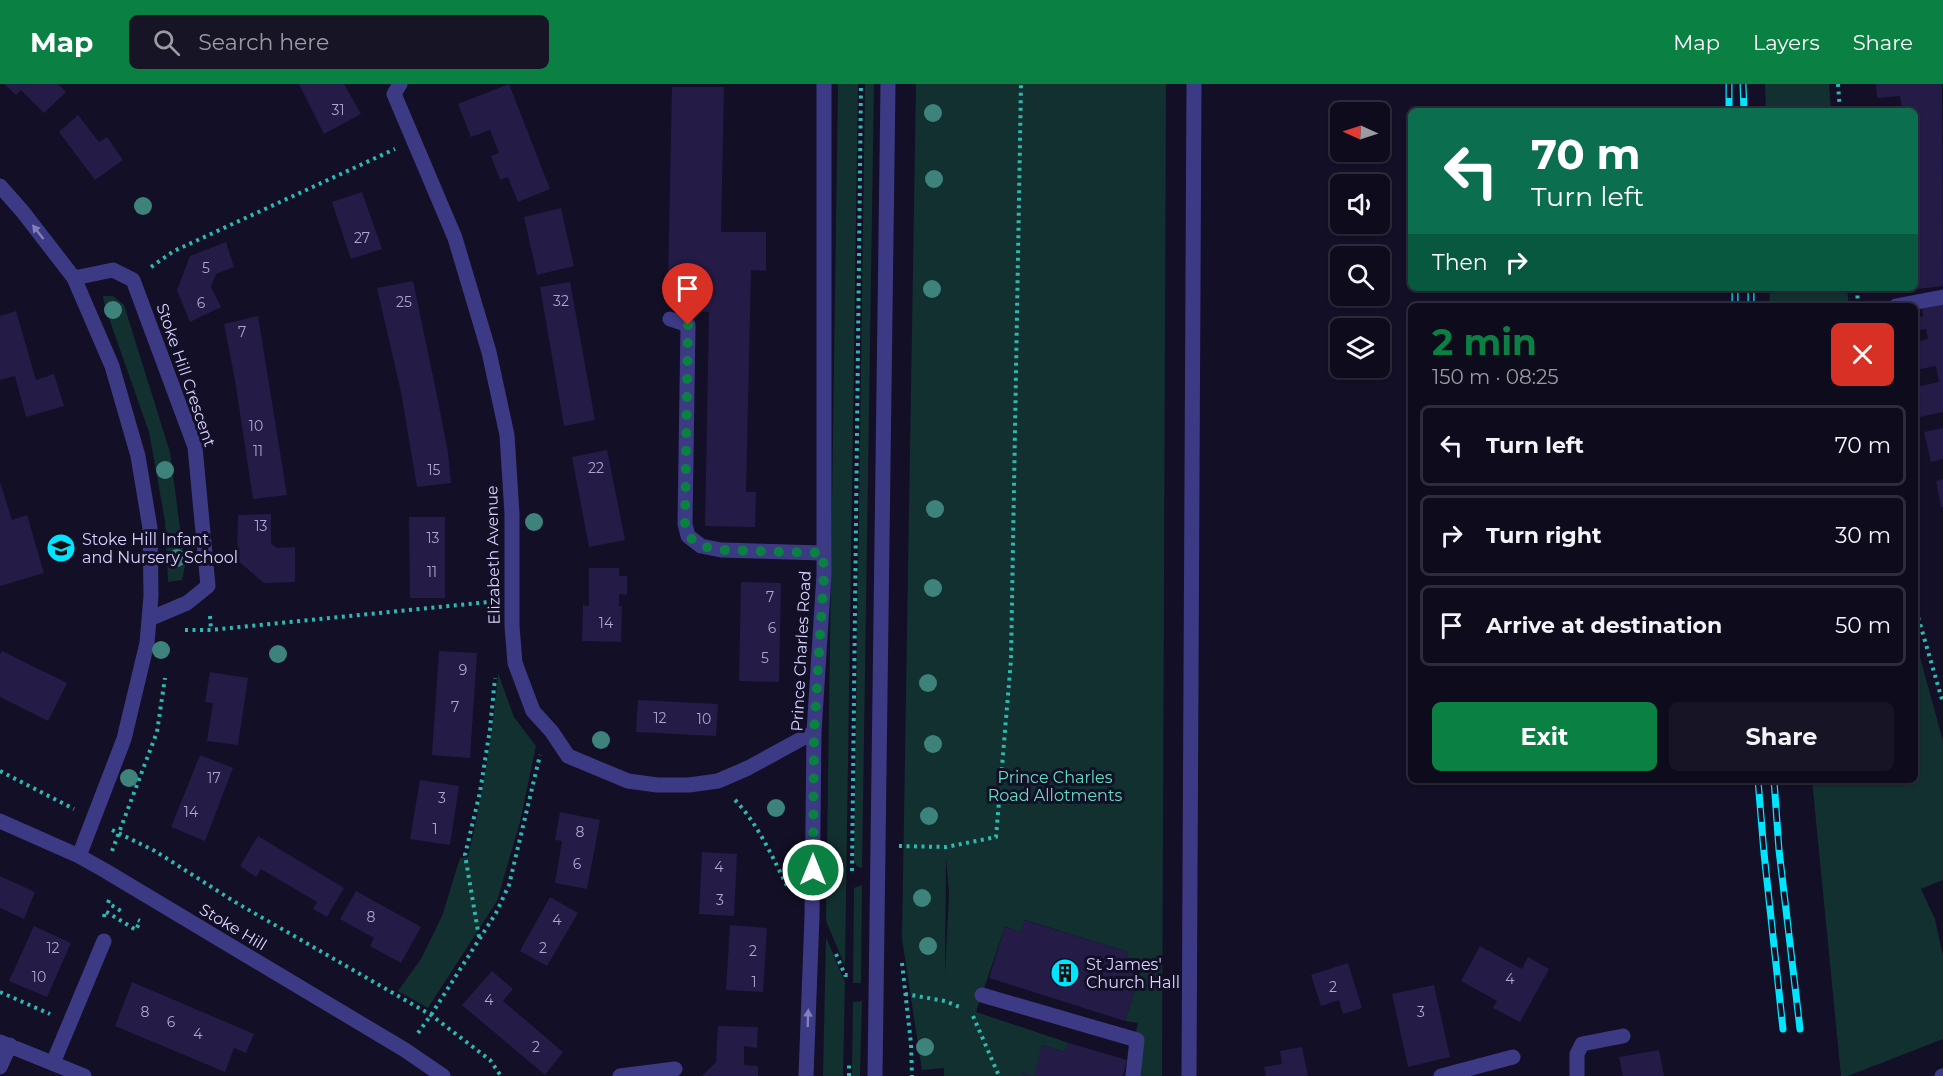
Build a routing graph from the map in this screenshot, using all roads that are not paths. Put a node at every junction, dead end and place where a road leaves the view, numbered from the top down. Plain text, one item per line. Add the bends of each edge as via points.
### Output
1 (824, 84) edge
2 (888, 84) edge
3 (1194, 84) edge
4 (392, 87) edge
5 (0, 186) edge
6 (74, 278) junction
7 (1943, 297) edge
8 (1912, 303) edge
9 (670, 319) dead end
10 (823, 553) junction
11 (149, 625) junction
12 (814, 732) junction
13 (0, 821) edge
14 (79, 856) junction
15 (104, 941) road end
16 (982, 995) dead end
17 (1623, 1036) dead end
18 (5, 1043) edge
19 (1513, 1057) dead end
20 (54, 1063) junction
21 (0, 1066) edge
22 (675, 1069) dead end
23 (438, 1074) edge
24 (84, 1076) edge
25 (620, 1076) edge
26 (806, 1076) edge
27 (875, 1076) edge
28 (1133, 1076) edge
29 (1188, 1076) edge
30 (1441, 1076) edge
31 (1577, 1076) edge

1 - 10 street, Prince Charles Road
2 - 27 street
3 - 29 street
4 - 12 street, Elizabeth Avenue via 455,238 489,352 507,435 515,663 533,711 568,756 628,781 657,785 718,781
6 -> 5 street
6 - 11 street via 112,366 138,456 150,528
6 - 11 street, Stoke Hill Crescent via 113,270 133,280 195,447 208,586
7 - 8 street
9 - 10 street via 688,325 688,536 701,546 721,550
10 - 12 street, Prince Charles Road
11 - 14 street via 124,740
26 -> 12 street, Prince Charles Road
13 - 14 street, Stoke Hill
14 - 23 street, Stoke Hill via 405,1050
15 - 20 street
16 - 28 street via 1137,1040
17 - 31 street via 1582,1044 1577,1054
18 - 20 street
18 - 21 street
19 - 30 street
20 - 24 street
22 - 25 street

